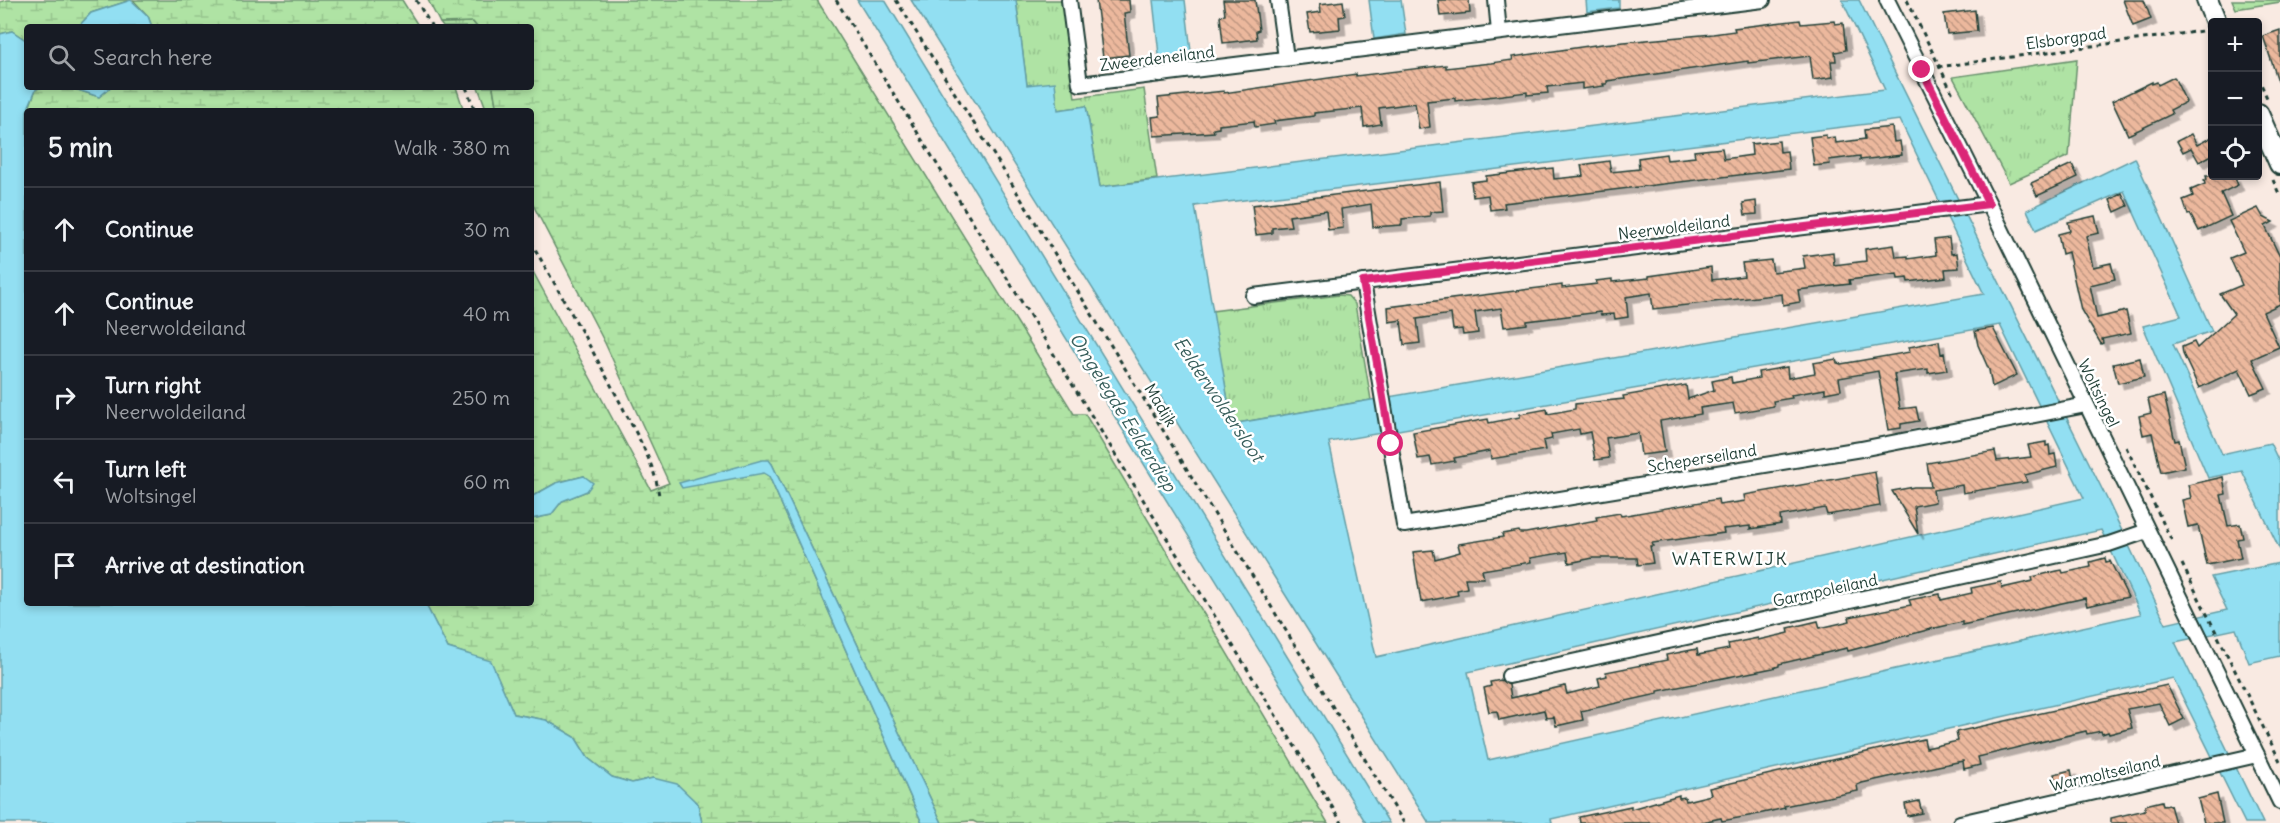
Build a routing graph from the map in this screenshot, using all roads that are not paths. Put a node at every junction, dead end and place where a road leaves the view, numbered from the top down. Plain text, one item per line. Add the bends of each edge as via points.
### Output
1 (1069, 0) edge
2 (1278, 0) edge
3 (1496, 0) edge
4 (1763, 0) edge
5 (1887, 0) edge
6 (2207, 0) edge
7 (1712, 3) edge
8 (2209, 18) edge
9 (1499, 32) junction
10 (1286, 58) junction
11 (2262, 123) edge
12 (2280, 164) edge
13 (1989, 204) junction
14 (1363, 282) junction
15 (1253, 296) dead end
16 (2086, 405) junction
17 (2147, 531) junction
18 (1509, 676) dead end
19 (2251, 756) junction
20 (2280, 802) edge
21 (1960, 823) edge

1 - 10 street, Zweerdeneiland via 1080,84
2 - 10 street
3 - 9 street
4 - 7 street, Zweerdeneiland
5 - 13 street, Woltsingel
6 - 8 main road
7 - 9 street, Zweerdeneiland
9 - 10 street, Zweerdeneiland
11 - 12 main road
13 - 14 street, Neerwoldeiland
13 - 16 street, Woltsingel
14 - 15 street, Neerwoldeiland
14 - 16 street, Scheperseiland via 1404,525 1861,449
16 - 17 street, Woltsingel
17 - 18 street, Garmpoleiland via 2109,544
17 - 19 street, Woltsingel
19 - 20 street, Woltsingel
19 - 21 street, Warmoltseiland

